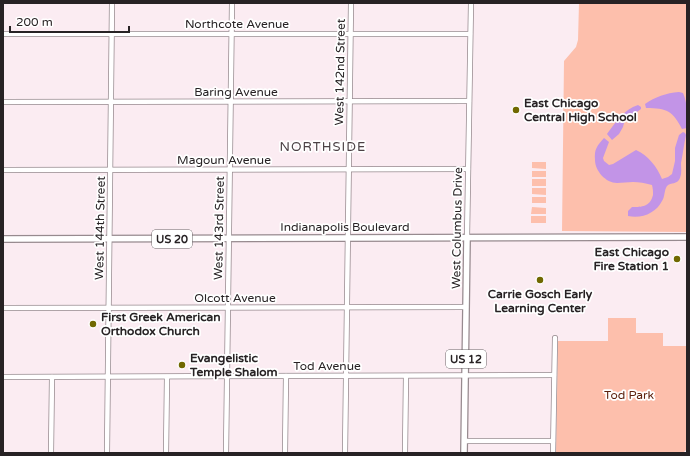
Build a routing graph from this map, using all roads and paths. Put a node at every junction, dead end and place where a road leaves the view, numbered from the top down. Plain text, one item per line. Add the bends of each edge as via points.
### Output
1 (112, 3) edge
2 (232, 3) edge
3 (351, 3) edge
4 (471, 3) edge
5 (3, 34) edge
6 (112, 34) junction
7 (232, 34) junction
8 (351, 34) junction
9 (470, 34) junction
10 (3, 102) edge
11 (111, 102) junction
12 (230, 102) junction
13 (350, 102) junction
14 (469, 102) junction
15 (349, 169) junction
16 (468, 169) junction
17 (3, 170) edge
18 (110, 170) junction
19 (230, 170) junction
20 (687, 237) edge
21 (228, 238) junction
22 (348, 238) junction
23 (467, 238) junction
24 (3, 239) edge
25 (110, 239) junction
26 (466, 307) junction
27 (3, 308) edge
28 (108, 308) junction
29 (228, 308) junction
30 (347, 308) junction
31 (555, 338) dead end
32 (227, 376) junction
33 (286, 376) junction
34 (346, 376) junction
35 (406, 376) junction
36 (466, 376) junction
37 (554, 376) junction
38 (3, 377) edge
39 (52, 377) junction
40 (108, 377) junction
41 (167, 377) junction
42 (465, 441) junction
43 (553, 441) junction
44 (51, 453) edge
45 (106, 453) edge
46 (166, 453) edge
47 (226, 453) edge
48 (285, 453) edge
49 (345, 453) edge
50 (405, 453) edge
51 (464, 453) edge
52 (553, 453) edge

1 - 6 street, West 144th Street
2 - 7 street, West 143rd Street
3 - 8 street, West 142nd Street
4 - 9 street, West Columbus Drive
5 - 6 street, Northcote Avenue
6 - 7 street, Northcote Avenue
6 - 11 street, West 144th Street
7 - 8 street, Northcote Avenue
7 - 12 street, West 143rd Street
8 - 9 street, Northcote Avenue
8 - 13 street, West 142nd Street
9 - 14 street, West Columbus Drive
10 - 11 street, Baring Avenue
11 - 12 street, Baring Avenue
11 - 18 street, West 144th Street
12 - 13 street, Baring Avenue
12 - 19 street, West 143rd Street
13 - 14 street, Baring Avenue
13 - 15 street, West 142nd Street
14 - 16 street, West Columbus Drive
15 - 16 street, Magoun Avenue
15 - 19 street, Magoun Avenue
15 - 22 street, West 142nd Street
16 - 23 street, West Columbus Drive
17 - 18 street, Magoun Avenue
18 - 19 street, Magoun Avenue
18 - 25 street, West 144th Street
19 - 21 street, West 143rd Street
20 - 23 main road, Indianapolis Boulevard
21 - 22 main road, Indianapolis Boulevard / US 20
21 - 25 main road, Indianapolis Boulevard / US 20
21 - 29 street, West 143rd Street
22 - 23 main road, Indianapolis Boulevard / US 20
22 - 30 street, West 142nd Street
23 - 26 main road, West Columbus Drive / US 12
24 - 25 main road, Indianapolis Boulevard / US 20
25 - 28 street, West 144th Street
26 - 30 street, Olcott Avenue
26 - 36 main road, West Columbus Drive / US 12
27 - 28 street, Olcott Avenue
28 - 29 street, Olcott Avenue
28 - 40 street, West 144th Street
29 - 30 street, Olcott Avenue
29 - 32 street, West 143rd Street
30 - 34 street, West 142nd Street
31 - 37 street
32 - 33 street, Tod Avenue
32 - 41 street, Tod Avenue
32 - 47 street, West 143rd Street
33 - 34 street, Tod Avenue
33 - 48 street
34 - 35 street, Tod Avenue
34 - 49 street, West 142nd Street
35 - 36 street, Tod Avenue
35 - 50 street
36 - 37 street, Tod Avenue
36 - 42 main road, West Columbus Drive / US 12
37 - 43 street
38 - 39 street, Tod Avenue
39 - 40 street, Tod Avenue
39 - 44 street
40 - 41 street, Tod Avenue
40 - 45 street, West 144th Street
41 - 46 street
42 - 43 street
42 - 51 main road, West Columbus Drive / US 12
43 - 52 street

